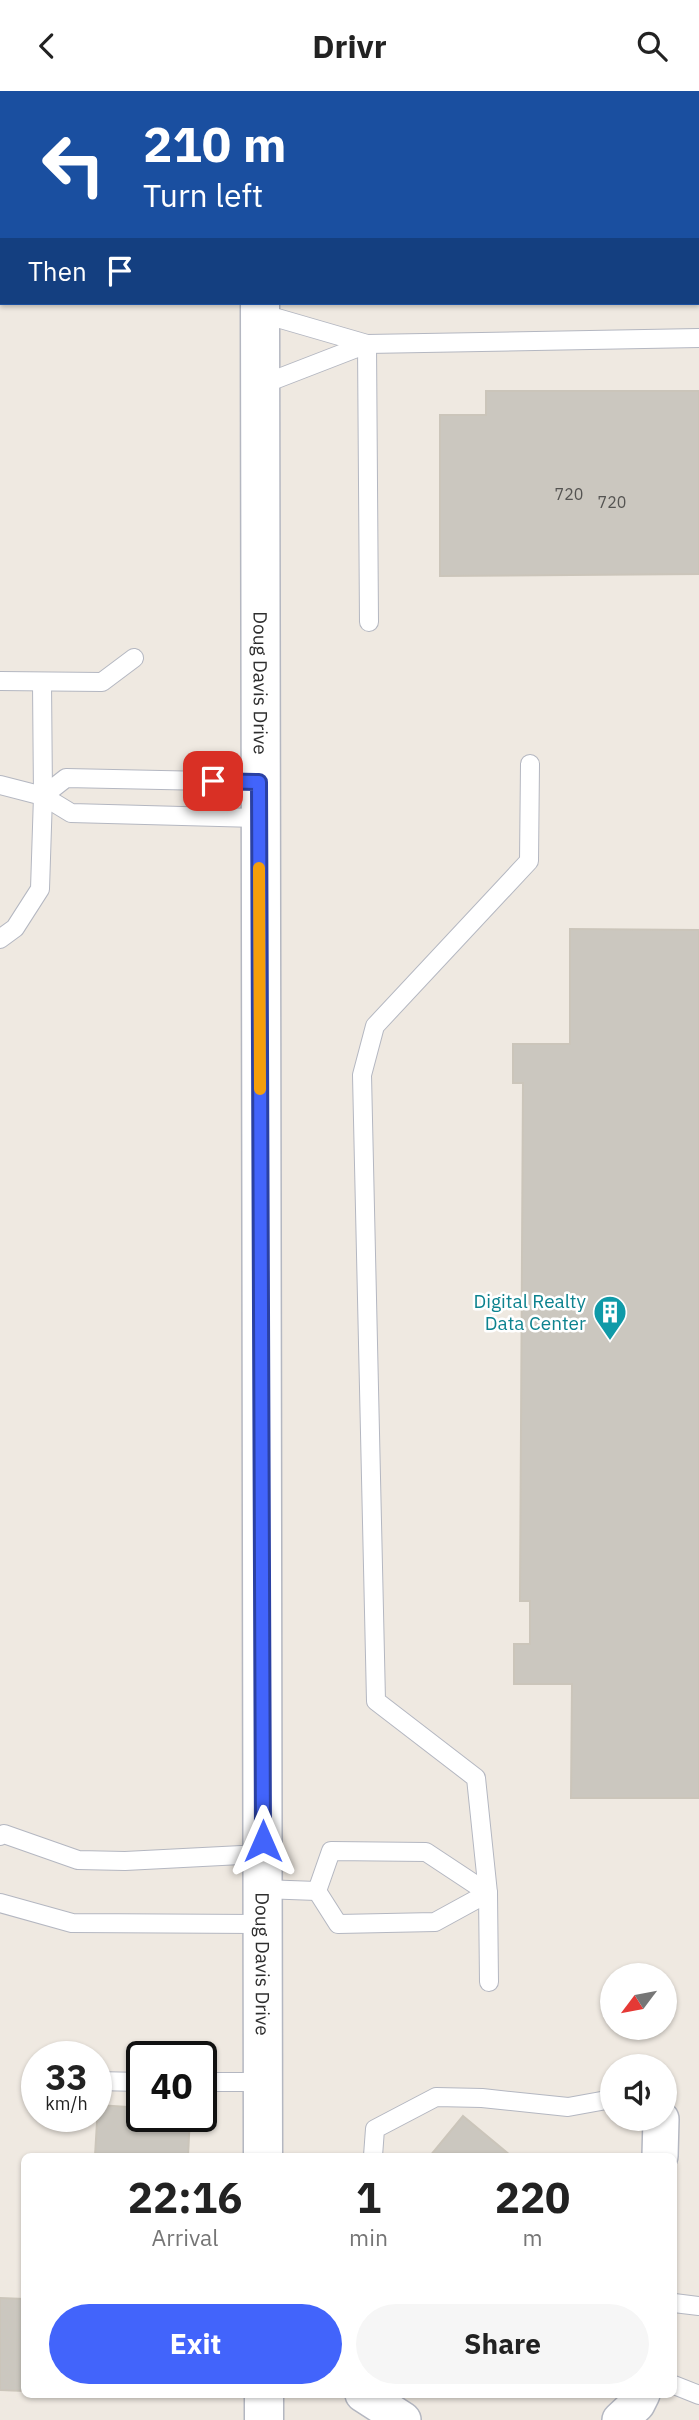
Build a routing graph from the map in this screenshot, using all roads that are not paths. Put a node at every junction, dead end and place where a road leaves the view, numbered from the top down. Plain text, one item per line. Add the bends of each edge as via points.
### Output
1 (260, 308) edge
2 (699, 338) edge
3 (367, 344) junction
4 (261, 384) junction
5 (369, 622) dead end
6 (134, 658) dead end
7 (0, 681) edge
8 (41, 683) junction
9 (530, 764) dead end
10 (0, 785) edge
11 (43, 796) junction
12 (259, 800) junction
13 (0, 939) edge
14 (0, 1836) edge
15 (262, 1889) junction
16 (317, 1891) junction
17 (488, 1893) junction
18 (0, 1903) edge
19 (489, 1982) dead end
20 (263, 2082) junction
21 (217, 2083) edge
22 (600, 2101) edge
23 (661, 2131) edge
24 (263, 2153) edge
25 (373, 2153) edge
26 (660, 2153) edge
27 (677, 2303) edge
28 (699, 2306) edge
29 (677, 2386) edge
30 (699, 2395) edge
31 (264, 2398) edge
32 (369, 2398) edge
33 (640, 2398) edge
34 (264, 2420) edge
35 (403, 2420) edge
36 (620, 2420) edge

1 - 3 lane
1 - 4 street, Doug Davis Drive
2 - 3 lane
3 - 4 lane
3 - 5 lane
4 - 12 street, Doug Davis Drive
6 - 8 lane via 102,682
7 - 8 lane
8 - 11 lane
9 - 17 lane via 529,861 375,1025 362,1075 376,1701 477,1778
10 - 11 lane
11 - 12 lane via 71,813
11 - 12 lane via 66,778
11 - 13 lane via 40,888 15,928
12 - 15 street, Doug Davis Drive
14 - 15 lane via 78,1860 125,1861
15 - 16 lane
15 - 18 lane via 72,1923
15 - 20 street, Doug Davis Drive
16 - 17 lane via 338,1924 435,1922
16 - 17 lane via 331,1851 426,1852
17 - 19 lane
20 - 21 lane
20 - 24 street, Doug Davis Drive
22 - 25 lane via 568,2107 436,2097 375,2129
23 - 26 street
27 - 28 lane
29 - 30 lane
31 - 34 street
32 - 35 street
33 - 36 street

